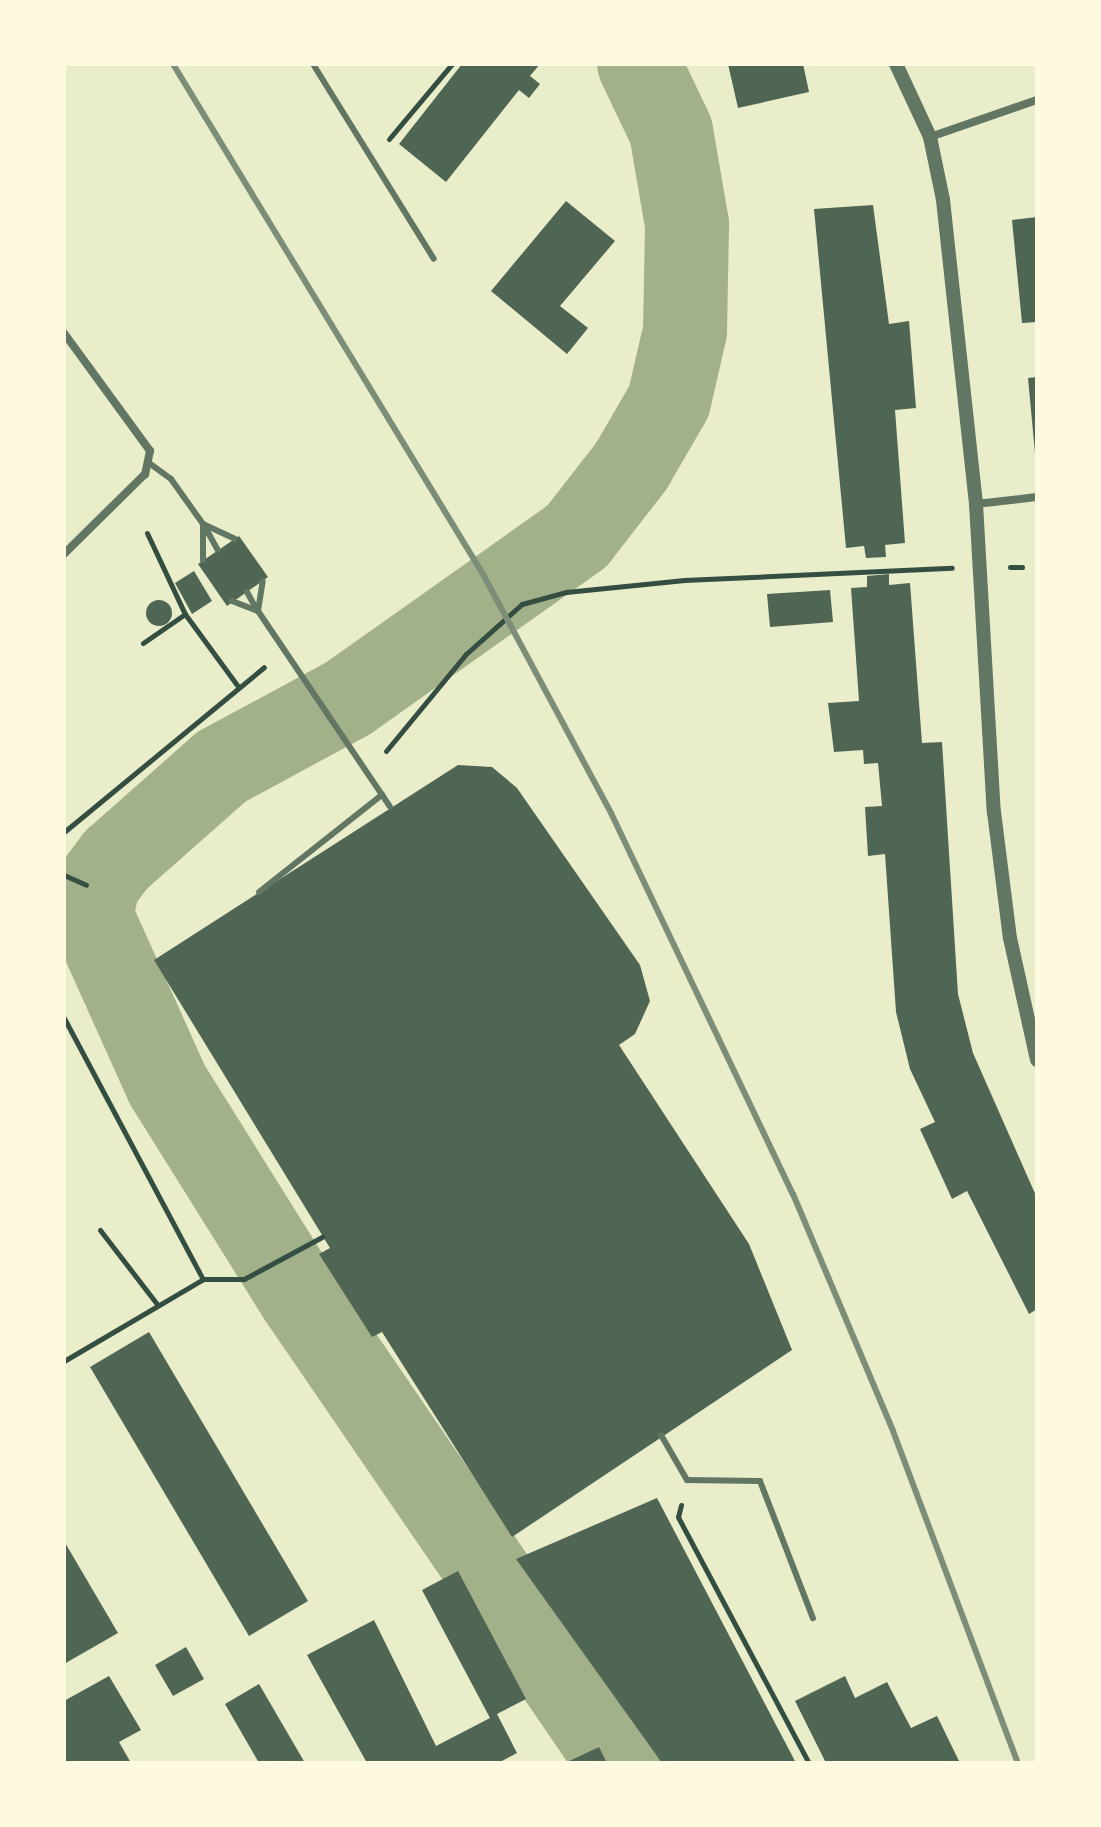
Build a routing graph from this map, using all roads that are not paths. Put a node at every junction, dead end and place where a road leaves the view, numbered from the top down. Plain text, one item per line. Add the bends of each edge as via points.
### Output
1 (313, 64) edge
2 (896, 64) edge
3 (1037, 100) edge
4 (930, 137) junction
5 (434, 259) dead end
6 (64, 333) edge
7 (149, 463) junction
8 (1037, 497) edge
9 (976, 504) junction
10 (203, 524) junction
11 (235, 539) dead end
12 (218, 550) dead end
13 (64, 554) edge
14 (203, 560) dead end
15 (263, 581) dead end
16 (247, 592) dead end
17 (232, 601) dead end
18 (258, 611) junction
19 (382, 795) junction
20 (390, 807) dead end
21 (259, 892) dead end
22 (1037, 1060) edge
23 (661, 1435) dead end
24 (813, 1618) dead end

1 - 5 lane
2 - 4 street
3 - 4 street
4 - 9 street via 962,337
6 - 7 street via 144,437
7 - 10 lane via 171,479
7 - 13 street
8 - 9 street
9 - 22 street via 994,812 1010,938
10 - 11 lane
10 - 12 lane
10 - 14 lane
15 - 18 lane
16 - 18 lane
17 - 18 lane
18 - 19 lane
19 - 20 lane
19 - 21 lane
23 - 24 lane via 687,1480 760,1481

